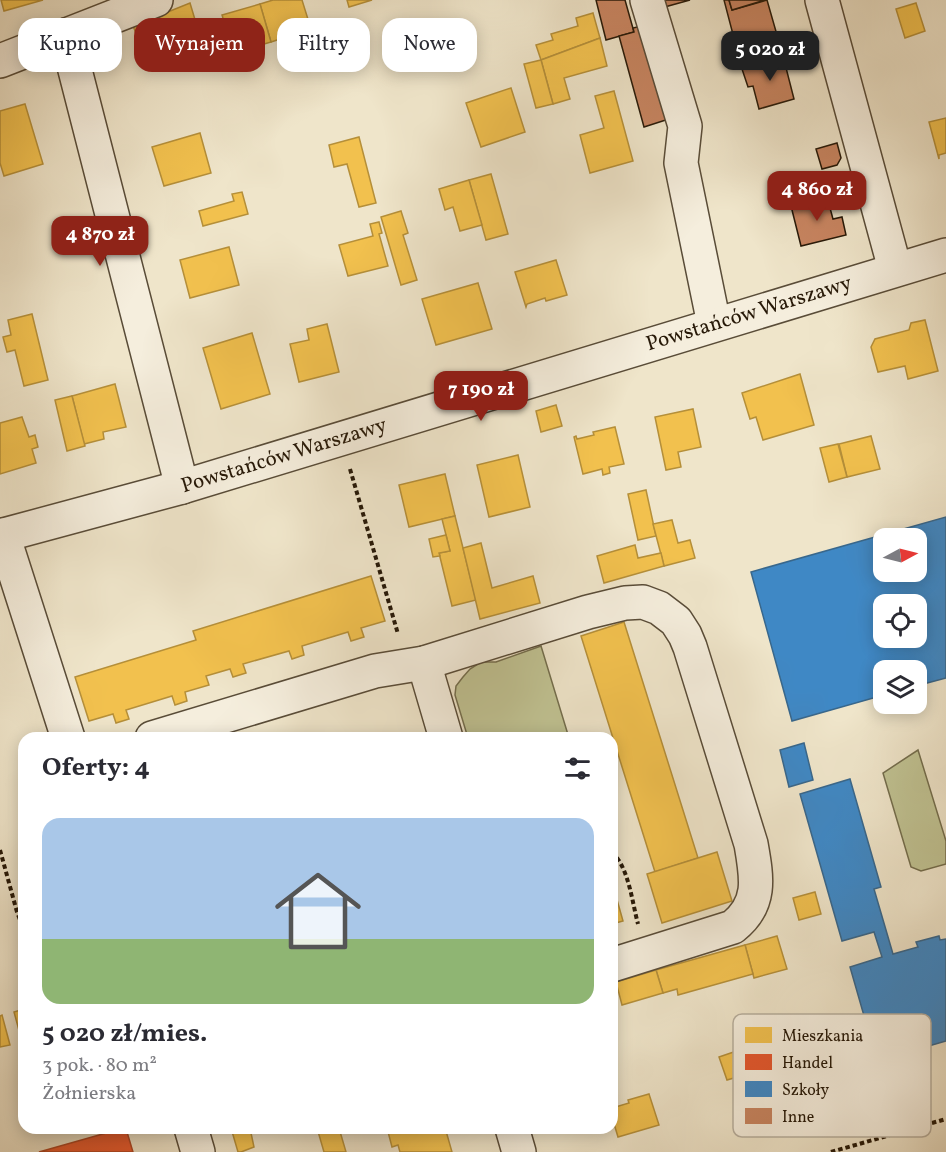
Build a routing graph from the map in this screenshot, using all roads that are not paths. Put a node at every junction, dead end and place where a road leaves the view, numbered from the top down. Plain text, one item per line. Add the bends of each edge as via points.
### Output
1 (156, 0) edge
2 (647, 0) edge
3 (822, 0) edge
4 (108, 18) edge
5 (18, 54) edge
6 (0, 61) edge
7 (76, 72) edge
8 (946, 255) edge
9 (895, 269) junction
10 (714, 324) junction
11 (182, 487) junction
12 (2, 536) edge
13 (416, 665) junction
14 (66, 732) edge
15 (172, 732) edge
16 (444, 732) edge
17 (618, 963) edge
18 (192, 1134) edge
19 (514, 1134) edge
20 (198, 1152) edge
21 (519, 1152) edge

1 - 4 street
2 - 10 street via 685,126 681,163
3 - 9 street
5 - 6 street
7 - 11 street
8 - 9 street, Powstańców Warszawy
9 - 10 street, Powstańców Warszawy
10 - 11 street, Powstańców Warszawy
11 - 12 street, Powstańców Warszawy
12 - 14 street
13 - 15 street via 375,671
13 - 16 street
13 - 17 street via 625,603 643,602 659,608 686,635 751,844 755,896 751,908 733,927
18 - 20 street
19 - 21 street

